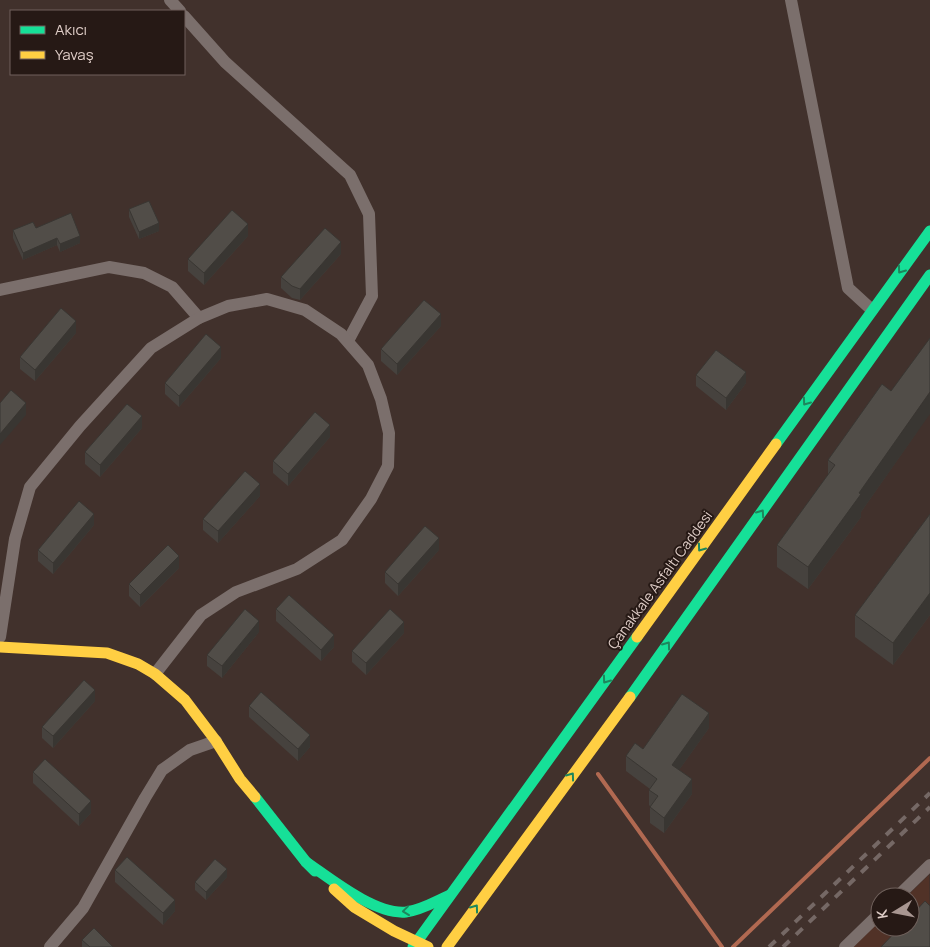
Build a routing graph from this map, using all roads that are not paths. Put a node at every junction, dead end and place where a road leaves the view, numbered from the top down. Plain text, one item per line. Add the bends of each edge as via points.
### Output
1 (170, 0) edge
2 (791, 0) edge
3 (179, 10) edge
4 (185, 17) edge
5 (930, 231) edge
6 (930, 274) edge
7 (0, 290) edge
8 (872, 310) junction
9 (199, 318) junction
10 (348, 341) junction
11 (0, 637) edge
12 (0, 647) edge
13 (155, 674) junction
14 (216, 740) junction
15 (306, 862) junction
16 (930, 865) edge
17 (907, 887) edge
18 (451, 894) junction
19 (870, 922) edge
20 (419, 945) edge
21 (50, 947) edge
22 (447, 947) edge
23 (844, 947) edge

1 - 3 street
2 - 8 street via 848,288
4 - 10 street via 225,62 350,175 369,214 372,296
5 -> 8 main road, Çanakkale Asfaltı Caddesi
22 -> 6 main road via 669,643
7 - 9 street via 109,267 144,273 172,287
8 -> 18 main road, Çanakkale Asfaltı Caddesi
9 - 10 street via 228,306 266,299 305,310
9 - 11 street via 151,348 30,487 15,539
10 - 13 street via 368,364 390,433 388,466 371,499 342,540 297,569 236,592 201,616
12 - 13 main road via 107,654 138,664
13 - 14 main road via 185,700
14 - 15 main road via 240,780
14 - 21 street via 190,750 162,770 83,908
18 -> 15 main road via 417,910 398,912 370,903
15 - 20 main road via 354,907
16 - 17 street
18 - 20 main road, Çanakkale Asfaltı Caddesi
19 - 23 street

